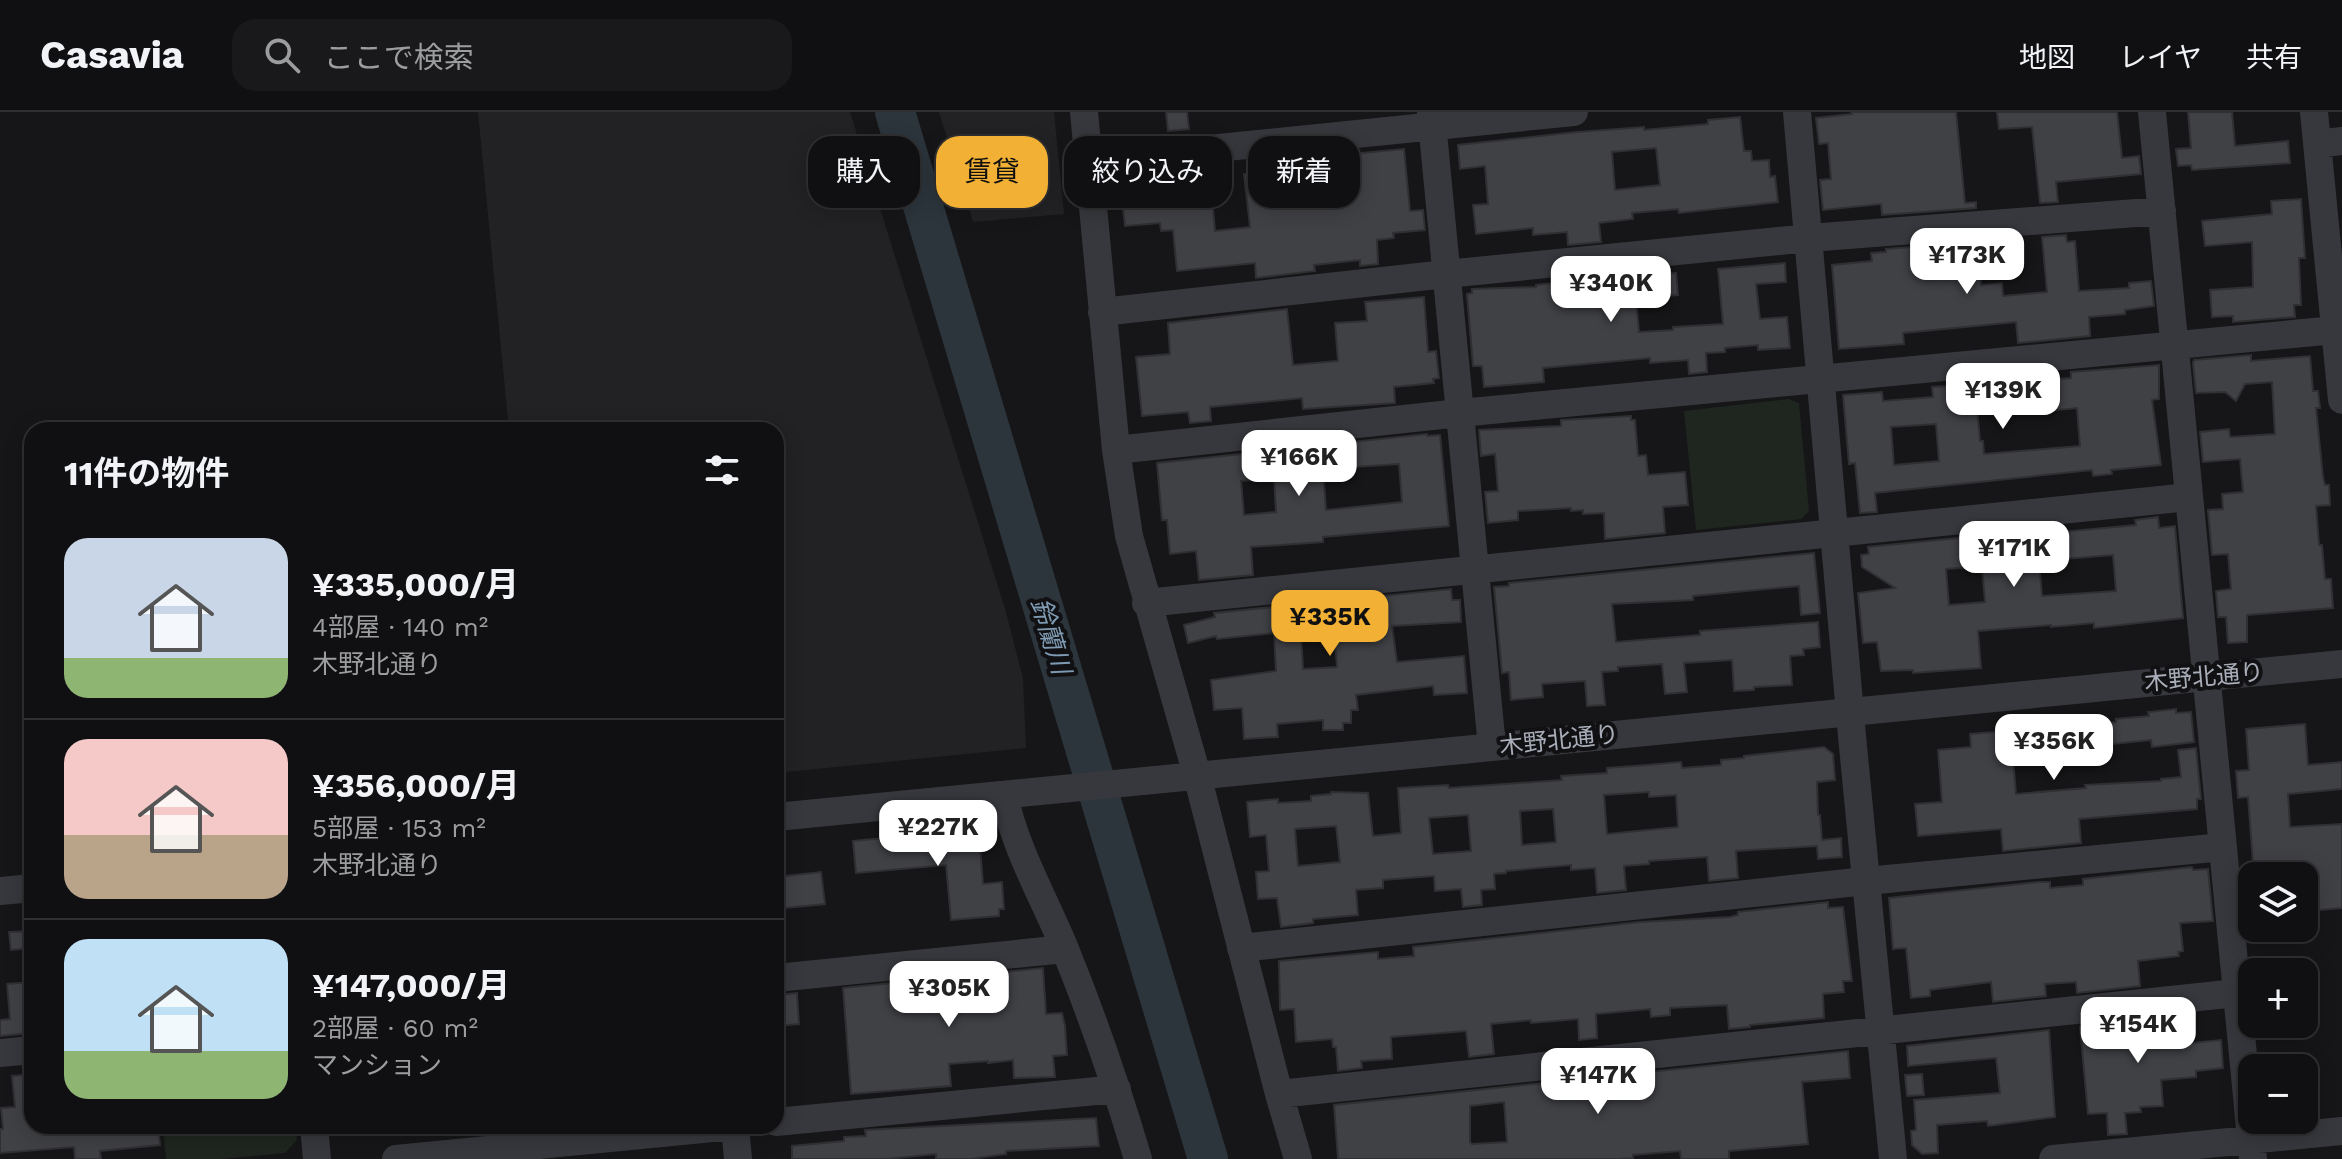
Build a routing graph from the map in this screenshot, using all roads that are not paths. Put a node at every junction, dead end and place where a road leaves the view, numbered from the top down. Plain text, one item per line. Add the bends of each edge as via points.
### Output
1 (1084, 112) edge
2 (1574, 112) edge
3 (1797, 112) edge
4 (2152, 112) edge
5 (2314, 112) edge
6 (1431, 119) edge
7 (1086, 136) edge
8 (2330, 142) edge
9 (1232, 143) edge
10 (1093, 208) edge
11 (2162, 211) junction
12 (1809, 238) junction
13 (1446, 274) junction
14 (2337, 293) edge
15 (1102, 312) junction
16 (2335, 330) junction
17 (2174, 344) junction
18 (1819, 379) junction
19 (2342, 400) edge
20 (1460, 413) junction
21 (1116, 450) junction
22 (2189, 497) junction
23 (1833, 533) junction
24 (1475, 568) junction
25 (1146, 603) junction
26 (2342, 664) edge
27 (2206, 677) junction
28 (1850, 711) junction
29 (1492, 747) junction
30 (1197, 775) junction
31 (1004, 795) junction
32 (784, 816) edge
33 (2223, 847) junction
34 (1866, 881) junction
35 (24, 889) edge
36 (0, 891) edge
37 (1241, 948) junction
38 (1065, 949) junction
39 (784, 977) edge
40 (2237, 993) junction
41 (1881, 1029) junction
42 (24, 1051) edge
43 (0, 1053) edge
44 (1117, 1089) junction
45 (1279, 1094) junction
46 (784, 1121) edge
47 (2342, 1131) edge
48 (315, 1134) edge
49 (652, 1134) edge
50 (735, 1134) edge
51 (2252, 1149) edge
52 (317, 1159) edge
53 (396, 1159) edge
54 (738, 1159) edge
55 (1138, 1159) edge
56 (1298, 1159) edge
57 (1893, 1159) edge
58 (2053, 1159) edge

1 - 7 street
2 - 6 street
3 - 12 street
4 - 11 street
5 - 8 street
6 - 9 street
6 - 13 street
8 - 14 street
10 - 15 street
11 - 12 street
11 - 17 street
12 - 13 street
12 - 18 street
13 - 15 street
13 - 20 street
14 - 16 street
15 - 21 street
16 - 17 street
16 - 19 street
17 - 18 street
17 - 22 street
18 - 20 street
18 - 23 street
20 - 21 street
20 - 24 street
21 - 25 street
22 - 23 street
22 - 27 street
23 - 24 street
23 - 28 street
24 - 25 street
24 - 29 street
25 - 30 street
26 - 27 street, 木野北通り
27 - 28 street, 木野北通り
27 - 33 street
28 - 29 street, 木野北通り
28 - 34 street
29 - 30 street, 木野北通り
30 - 31 street, 木野北通り
30 - 37 street
31 - 32 street, 木野北通り
31 - 38 street via 1010,824
33 - 34 street
33 - 40 street
34 - 37 street
34 - 41 street
35 - 36 street
37 - 45 street
38 - 39 street
38 - 44 street
40 - 41 street
40 - 51 street
41 - 45 street
41 - 57 street
42 - 43 street
44 - 46 street
44 - 55 street
45 - 56 street
47 - 51 street
48 - 52 street
49 - 53 street
50 - 54 street
51 - 58 street

